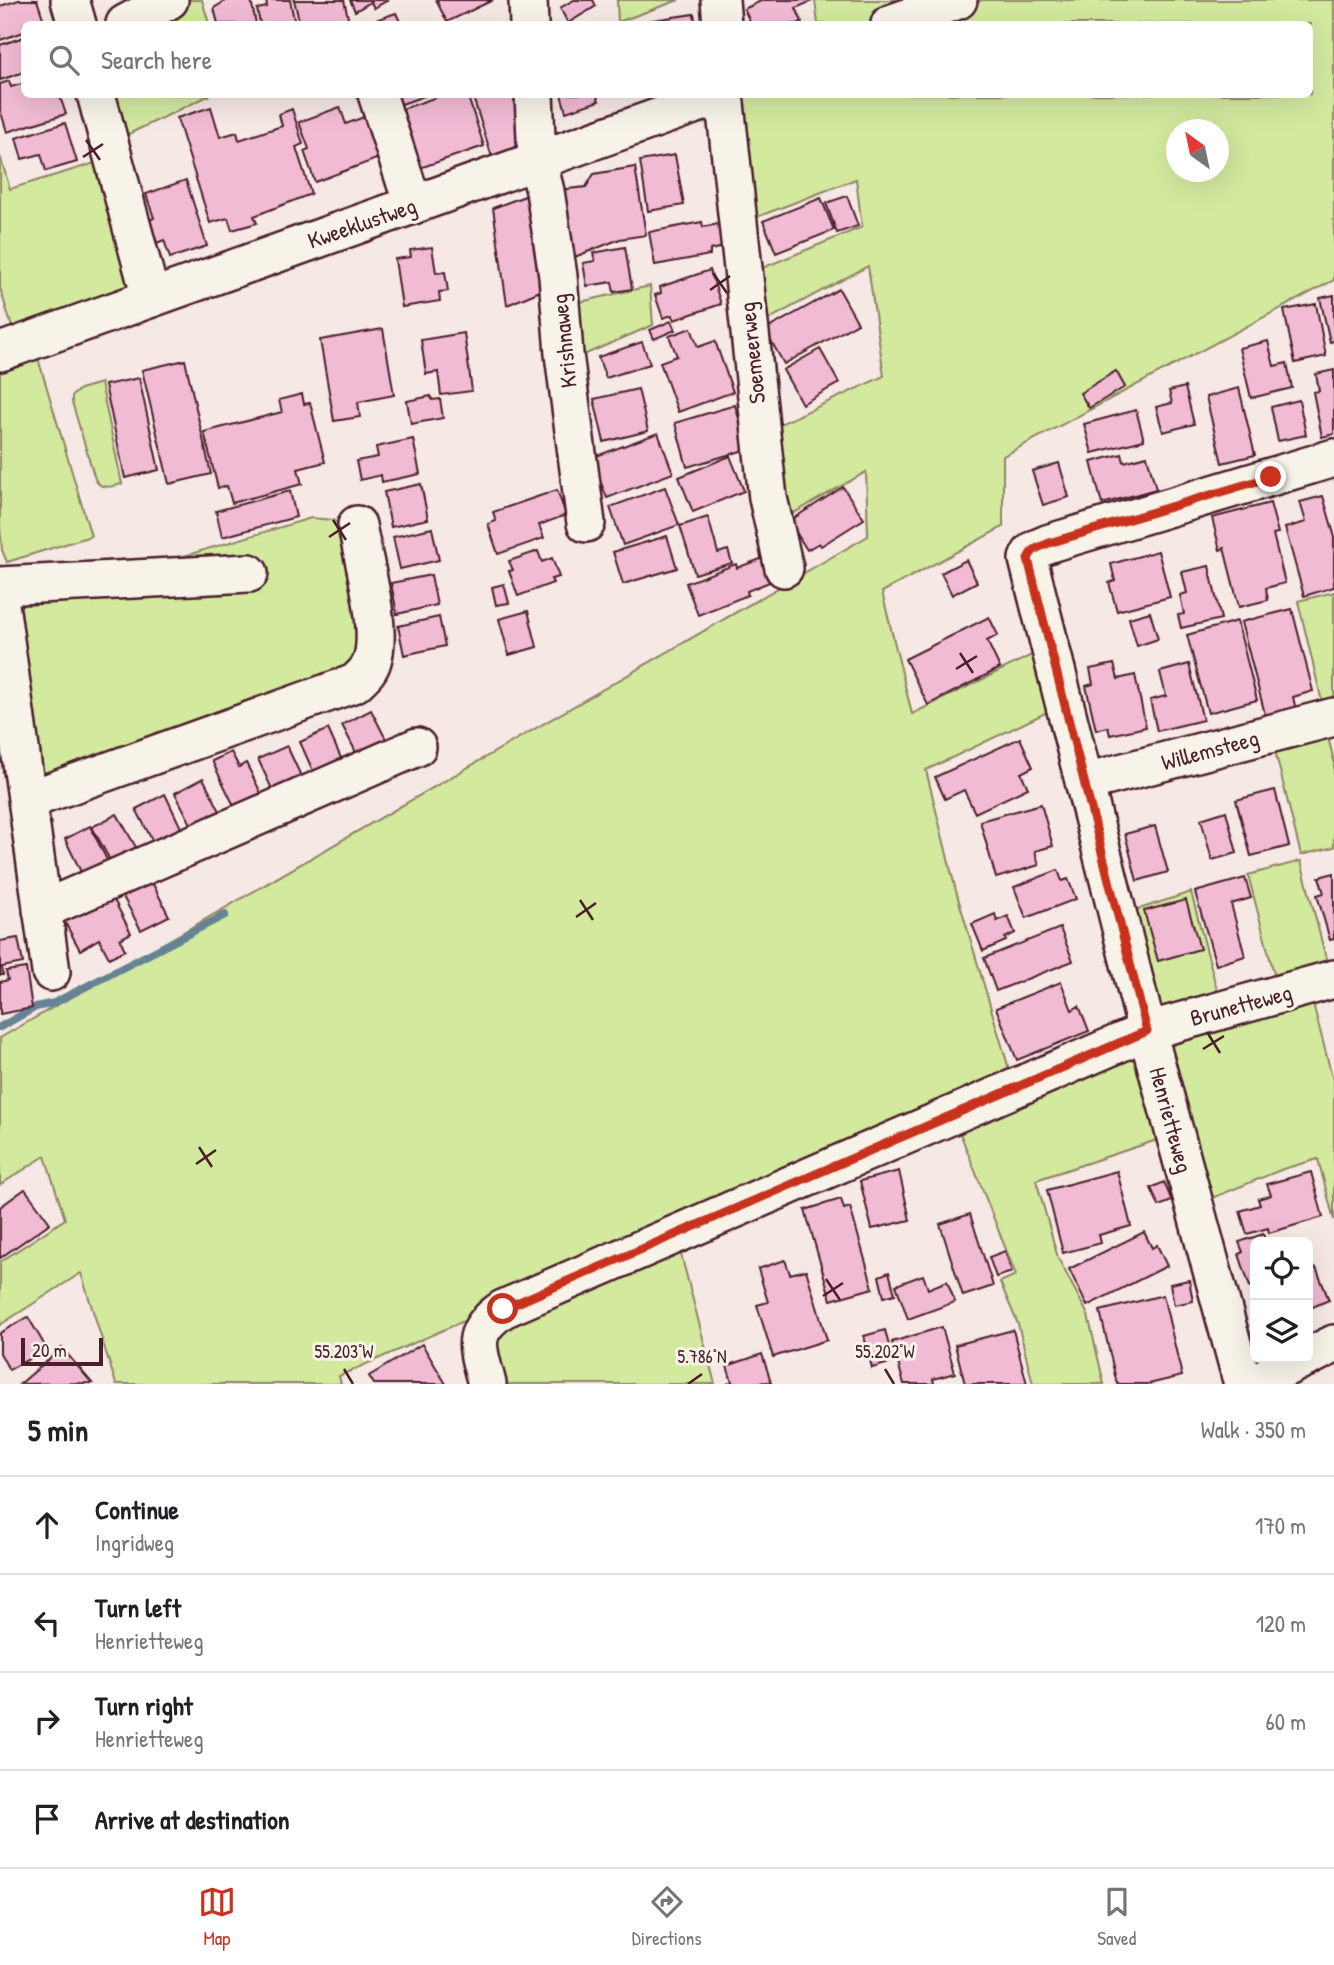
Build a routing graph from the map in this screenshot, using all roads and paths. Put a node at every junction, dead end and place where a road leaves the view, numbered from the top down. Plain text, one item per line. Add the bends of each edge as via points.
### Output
1 (70, 0) edge
2 (169, 0) edge
3 (528, 0) edge
4 (720, 0) edge
5 (958, 0) edge
6 (76, 21) edge
7 (130, 21) edge
8 (529, 21) edge
9 (722, 21) edge
10 (899, 21) edge
11 (97, 98) edge
12 (378, 98) edge
13 (534, 98) edge
14 (713, 98) edge
15 (724, 98) edge
16 (537, 160) junction
17 (413, 205) junction
18 (151, 298) junction
19 (0, 352) edge
20 (1334, 458) edge
21 (586, 523) dead end
22 (357, 525) dead end
23 (784, 568) dead end
24 (249, 573) dead end
25 (0, 586) edge
26 (0, 604) edge
27 (1334, 717) edge
28 (417, 747) dead end
29 (1086, 782) junction
30 (28, 800) junction
31 (42, 910) junction
32 (51, 972) dead end
33 (1334, 979) edge
34 (1147, 1031) junction
35 (1334, 1344) edge
36 (1313, 1354) edge
37 (1294, 1363) edge
38 (487, 1384) edge
39 (1243, 1384) edge
40 (1252, 1384) edge

1 - 6 street
2 - 7 street
3 - 8 street
4 - 9 street
5 - 10 street
11 - 18 street
12 - 17 street
13 - 16 street, Krishnaweg
14 - 16 street, Kweeklustweg
15 - 23 street, Soemeerweg via 768,498
16 - 17 street, Kweeklustweg
16 - 21 street, Krishnaweg via 558,276
17 - 18 street, Kweeklustweg
18 - 19 street, Kweeklustweg
20 - 29 street, Henrietteweg via 1049,543 1030,553
22 - 30 street via 375,639 368,670 355,683
24 - 25 street
26 - 30 street
27 - 29 street, Willemsteeg
28 - 31 street
29 - 34 street, Henrietteweg
30 - 31 street
31 - 32 street
33 - 34 street, Brunetteweg
34 - 38 street, Brunetteweg via 503,1309 486,1322 477,1346
34 - 39 street, Henrietteweg
35 - 36 street
37 - 40 street

